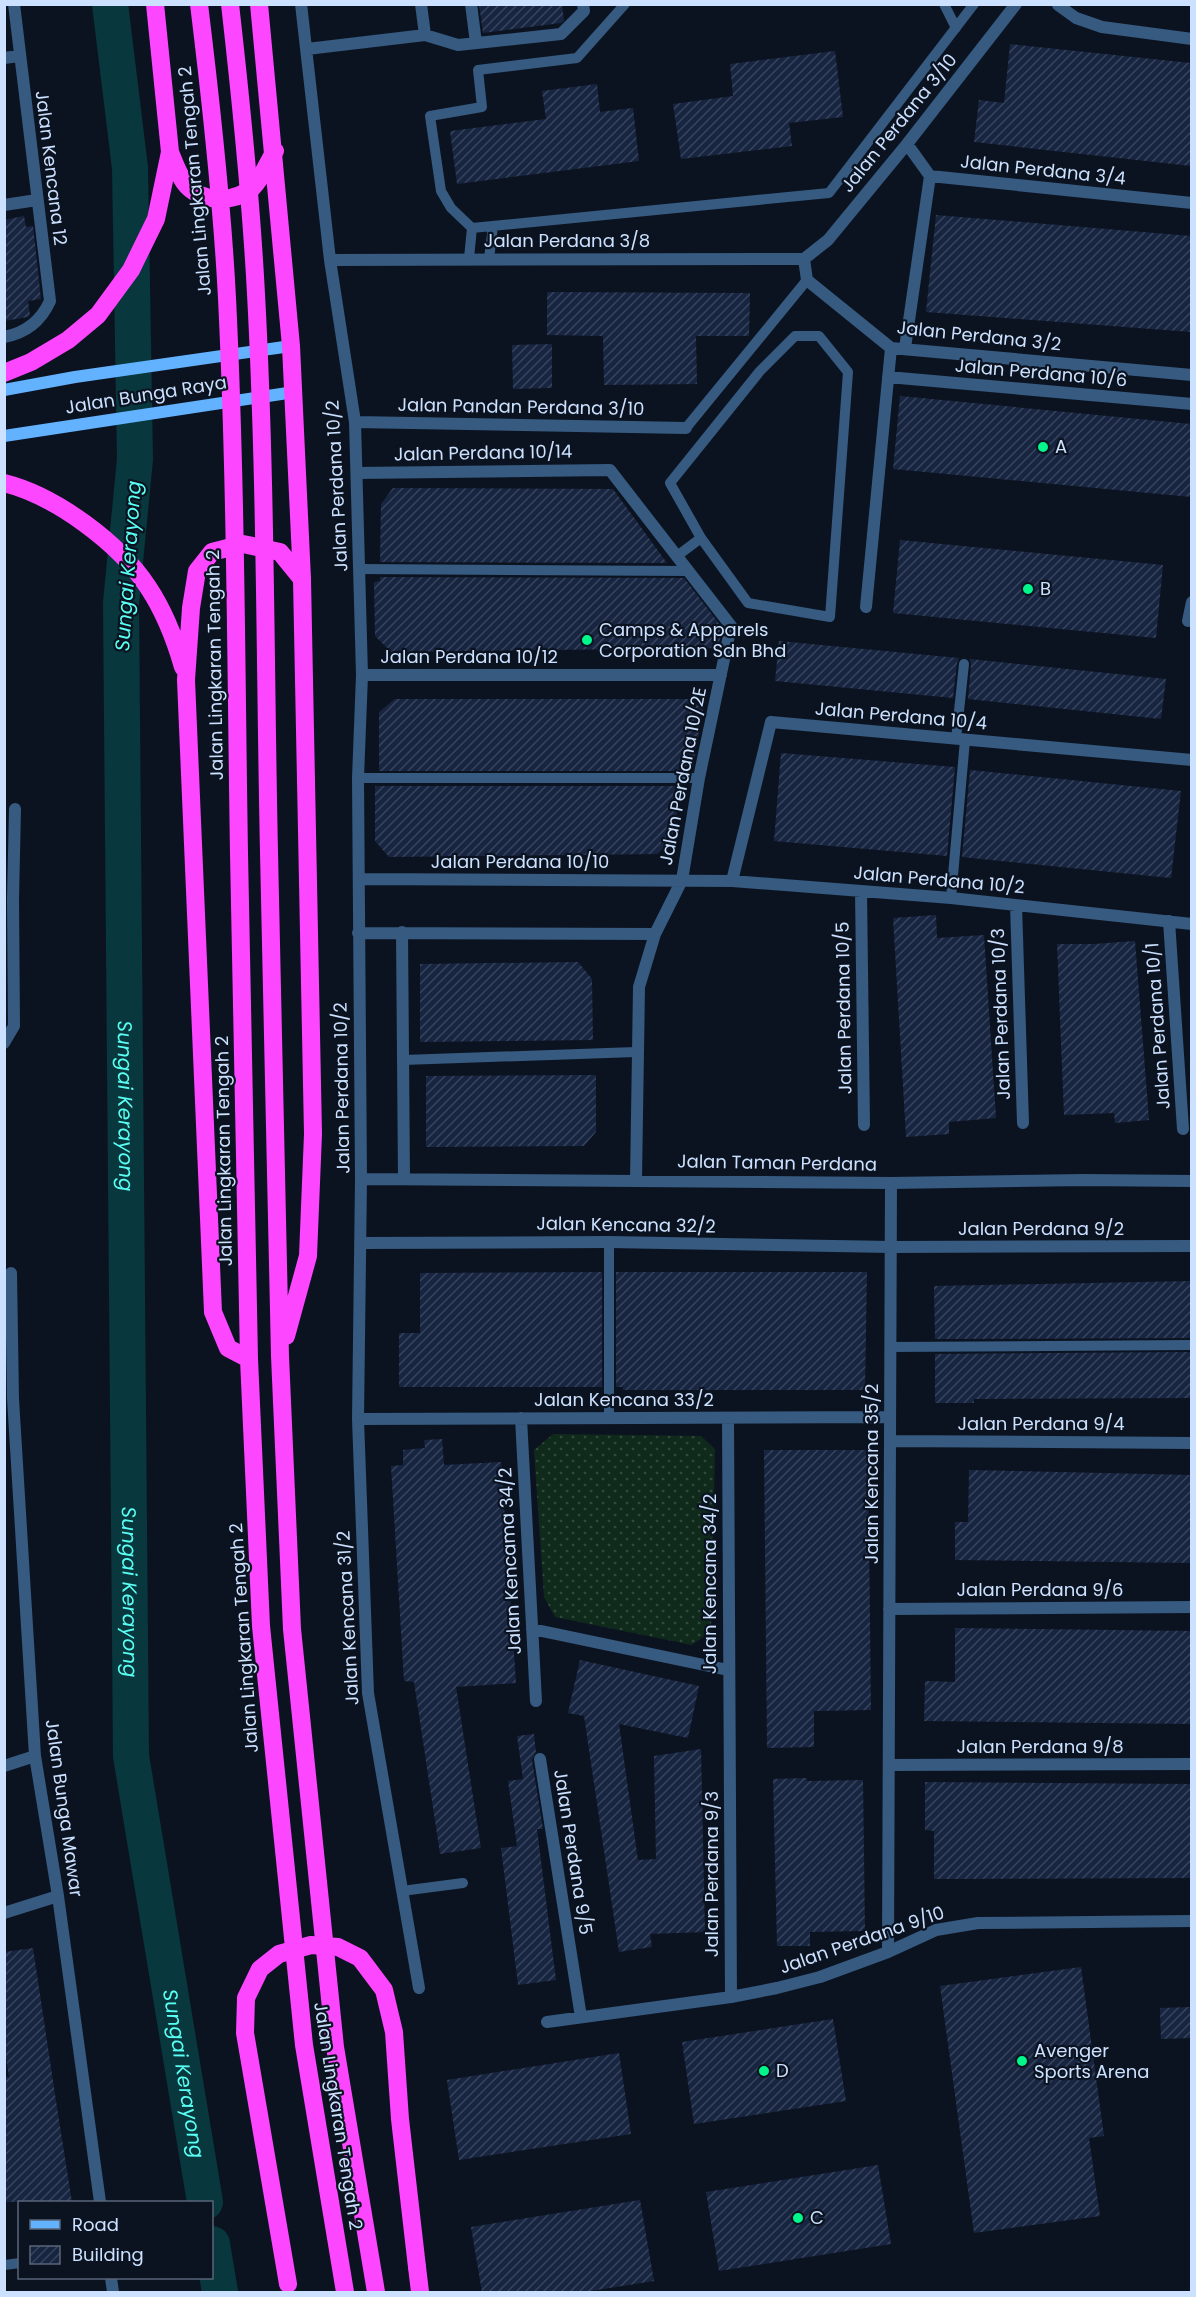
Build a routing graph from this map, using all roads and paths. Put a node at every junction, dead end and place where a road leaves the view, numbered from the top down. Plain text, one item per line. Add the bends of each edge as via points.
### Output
1 (14, 4) edge
2 (155, 4) edge
3 (199, 4) edge
4 (230, 4) edge
5 (259, 4) edge
6 (301, 4) edge
7 (421, 4) edge
8 (471, 4) edge
9 (583, 4) edge
10 (625, 4) edge
11 (944, 4) edge
12 (974, 4) edge
13 (1016, 4) edge
14 (1058, 5) edge
15 (956, 28) junction
16 (424, 35) junction
17 (1191, 39) edge
18 (476, 43) junction
19 (307, 49) junction
20 (19, 56) junction
21 (4, 58) edge
22 (907, 144) junction
23 (275, 151) junction
24 (170, 152) junction
25 (930, 176) junction
26 (37, 200) junction
27 (1191, 203) edge
28 (4, 205) edge
29 (493, 226) junction
30 (472, 228) junction
31 (469, 258) junction
32 (489, 259) junction
33 (330, 260) junction
34 (804, 260) junction
35 (807, 280) junction
36 (4, 337) edge
37 (291, 346) junction
38 (891, 348) junction
39 (906, 348) junction
40 (4, 373) edge
41 (1191, 375) edge
42 (888, 377) junction
43 (4, 390) edge
44 (294, 392) junction
45 (1191, 404) edge
46 (355, 422) junction
47 (686, 428) joint
48 (4, 436) edge
49 (610, 470) joint
50 (357, 473) junction
51 (4, 483) edge
52 (700, 538) junction
53 (677, 556) junction
54 (358, 569) junction
55 (689, 571) junction
56 (302, 579) junction
57 (1191, 602) edge
58 (866, 607) dead end
59 (1188, 621) dead end
60 (964, 664) dead end
61 (362, 675) junction
62 (721, 675) junction
63 (186, 680) junction
64 (960, 739) junction
65 (1191, 760) edge
66 (358, 778) junction
67 (699, 778) junction
68 (15, 809) dead end
69 (359, 879) junction
70 (682, 880) junction
71 (732, 881) junction
72 (861, 891) junction
73 (951, 898) junction
74 (9, 899) edge
75 (1016, 905) junction
76 (1169, 921) junction
77 (1191, 924) edge
78 (402, 932) junction
79 (358, 933) junction
80 (655, 934) junction
81 (4, 1043) edge
82 (636, 1052) junction
83 (403, 1060) junction
84 (1023, 1123) dead end
85 (864, 1125) dead end
86 (1183, 1129) dead end
87 (404, 1178) junction
88 (362, 1179) junction
89 (636, 1180) junction
90 (1191, 1181) edge
91 (891, 1183) junction
92 (360, 1242) junction
93 (609, 1242) junction
94 (1191, 1246) edge
95 (891, 1247) junction
96 (11, 1273) dead end
97 (1190, 1345) dead end
98 (890, 1347) junction
99 (280, 1356) junction
100 (249, 1359) junction
101 (9, 1399) edge
102 (890, 1417) junction
103 (521, 1418) junction
104 (609, 1418) junction
105 (728, 1418) junction
106 (358, 1419) junction
107 (890, 1441) junction
108 (1191, 1443) edge
109 (1191, 1607) edge
110 (890, 1609) junction
111 (532, 1629) junction
112 (729, 1670) junction
113 (536, 1701) dead end
114 (729, 1750) joint
115 (35, 1756) junction
116 (540, 1759) dead end
117 (1191, 1764) edge
118 (889, 1765) junction
119 (4, 1766) edge
120 (463, 1883) dead end
121 (402, 1891) junction
122 (58, 1896) junction
123 (4, 1913) edge
124 (1191, 1921) edge
125 (888, 1952) junction
126 (419, 1988) dead end
127 (731, 1997) junction
128 (581, 2017) junction
129 (547, 2022) dead end
130 (100, 2201) edge
131 (289, 2288) edge
132 (345, 2292) edge
133 (376, 2292) edge
134 (420, 2292) edge

1 - 20 street, Jalan Kencana 12
2 - 24 highway
3 - 100 highway, Jalan Lingkaran Tengah 2, bridge via 215,138 227,297
4 - 99 highway, Jalan Lingkaran Tengah 2, bridge via 256,294
5 - 23 highway
6 - 19 street, Jalan Perdana 10/2
7 - 16 street
8 - 18 street
9 - 18 street via 584,11 561,34
10 - 30 lane via 577,57 478,70 482,108 430,116 441,191 451,208
11 - 15 lane
12 - 15 lane
13 - 22 street, Jalan Perdana 3/10
14 - 17 street via 1076,18 1102,27
15 - 29 lane via 830,193
16 - 18 street via 458,45
16 - 19 street
19 - 33 street, Jalan Perdana 10/2
20 - 21 street
20 - 26 street, Jalan Kencana 12
22 - 25 street
22 - 34 street, Jalan Perdana 3/10 via 828,240
23 - 24 highway via 255,185 241,196 223,199 193,192 183,181
23 - 37 highway
24 - 40 highway via 156,219 119,289 98,315 69,340
25 - 27 street, Jalan Perdana 3/4
25 - 39 street
26 - 28 street
26 - 36 street, Jalan Kencana 12 via 50,301 37,322
29 - 30 lane
29 - 32 lane
30 - 31 lane
31 - 32 street, Jalan Perdana 3/8
31 - 33 street, Jalan Perdana 3/8
32 - 34 street, Jalan Perdana 3/8
33 - 46 street, Jalan Perdana 10/2
34 - 35 street
35 - 38 street, Jalan Perdana 3/2
35 - 47 lane
37 - 43 street, Jalan Bunga Raya
37 - 44 highway
38 - 39 street, Jalan Perdana 3/2
38 - 42 street
39 - 41 street, Jalan Perdana 3/2
42 - 45 street, Jalan Perdana 10/6
42 - 58 street
44 - 48 street, Jalan Bunga Raya
44 - 56 highway
46 - 47 street, Jalan Pandan Perdana 3/10
46 - 50 street, Jalan Perdana 10/2
49 - 50 street, Jalan Perdana 10/14
49 - 53 street, Jalan Perdana 10/2E
50 - 54 street, Jalan Perdana 10/2
51 - 63 highway via 41,496 74,515 113,547 148,586 173,635
52 - 52 lane via 748,603 830,617 848,372 819,336 795,336 760,371 670,483
52 - 53 lane
53 - 55 street, Jalan Perdana 10/2E
54 - 55 lane
54 - 61 street, Jalan Perdana 10/2
55 - 62 street, Jalan Perdana 10/2E via 731,626
56 - 63 highway via 280,552 243,544 212,552 197,571
56 - 99 highway via 313,1145 308,1256
57 - 59 street
60 - 64 lane
61 - 62 street, Jalan Perdana 10/12
61 - 66 street, Jalan Perdana 10/2
62 - 67 street, Jalan Perdana 10/2E
63 - 100 highway via 213,1312 228,1348
64 - 65 street, Jalan Perdana 10/4
64 - 71 street, Jalan Perdana 10/4 via 771,722
64 - 73 lane
66 - 67 lane
66 - 69 street, Jalan Perdana 10/2
67 - 70 street, Jalan Perdana 10/2E
68 - 74 street
69 - 70 street, Jalan Perdana 10/10
69 - 79 street, Jalan Perdana 10/2
70 - 71 street, Jalan Perdana 10/2
70 - 80 street
71 - 72 street, Jalan Perdana 10/2
72 - 73 street, Jalan Perdana 10/2
72 - 85 street, Jalan Perdana 10/5
73 - 75 street, Jalan Perdana 10/2
74 - 81 street via 14,1026
75 - 76 street, Jalan Perdana 10/2
75 - 84 street, Jalan Perdana 10/3
76 - 77 street, Jalan Perdana 10/2
76 - 86 street, Jalan Perdana 10/1
78 - 79 street
78 - 80 street
78 - 83 street
79 - 88 street, Jalan Perdana 10/2
80 - 82 street via 639,987
82 - 83 lane
82 - 89 street
83 - 87 street
87 - 88 street, Jalan Taman Perdana
87 - 89 street, Jalan Taman Perdana
88 - 92 street, Jalan Perdana 10/2
89 - 91 street, Jalan Taman Perdana
90 - 91 street, Jalan Taman Perdana
91 - 95 street, Jalan Kencana 35/2
92 - 93 street, Jalan Kencana 32/2
92 - 106 street, Jalan Kencana 31/2
93 - 95 street, Jalan Kencana 32/2
93 - 104 lane
94 - 95 street, Jalan Perdana 9/2
95 - 98 street, Jalan Kencana 35/2
96 - 101 street, Jalan Bunga Mawar
97 - 98 lane
98 - 102 street, Jalan Kencana 35/2
99 - 133 highway, Jalan Lingkaran Tengah 2 via 292,1629 323,1936 335,2048
100 - 132 highway, Jalan Lingkaran Tengah 2 via 261,1626 291,1935 304,2045
101 - 115 street, Jalan Bunga Mawar
102 - 105 street, Jalan Kencana 33/2
102 - 107 street, Jalan Kencana 35/2
103 - 104 street, Jalan Kencana 33/2
103 - 106 street, Jalan Kencana 33/2
103 - 111 street, Jalan Kencama 34/2
104 - 105 street, Jalan Kencana 33/2
105 - 112 street, Jalan Kencana 34/2
106 - 121 street, Jalan Kencana 31/2 via 368,1693
107 - 108 street, Jalan Perdana 9/4
107 - 110 street, Jalan Kencana 35/2
109 - 110 street, Jalan Perdana 9/6
110 - 118 street, Jalan Kencana 35/2
111 - 112 street
111 - 113 street, Jalan Kencama 34/2
112 - 114 street, Jalan Kencana 34/2
114 - 127 street, Jalan Perdana 9/3
115 - 119 street
115 - 122 street, Jalan Bunga Mawar
116 - 128 street, Jalan Perdana 9/5
117 - 118 street, Jalan Perdana 9/8
118 - 125 street, Jalan Kencana 35/2
120 - 121 lane
121 - 126 street, Jalan Kencana 31/2
122 - 123 street
122 - 130 street, Jalan Bunga Mawar
124 - 125 street, Jalan Perdana 9/10 via 978,1923 936,1930
125 - 127 street, Jalan Perdana 9/10 via 820,1977
127 - 128 street, Jalan Perdana 9/10
128 - 129 street, Jalan Perdana 9/10
131 - 134 highway, bridge via 245,2033 246,1998 260,1969 279,1954 311,1945 338,1947 360,1958 384,1990 394,2032

